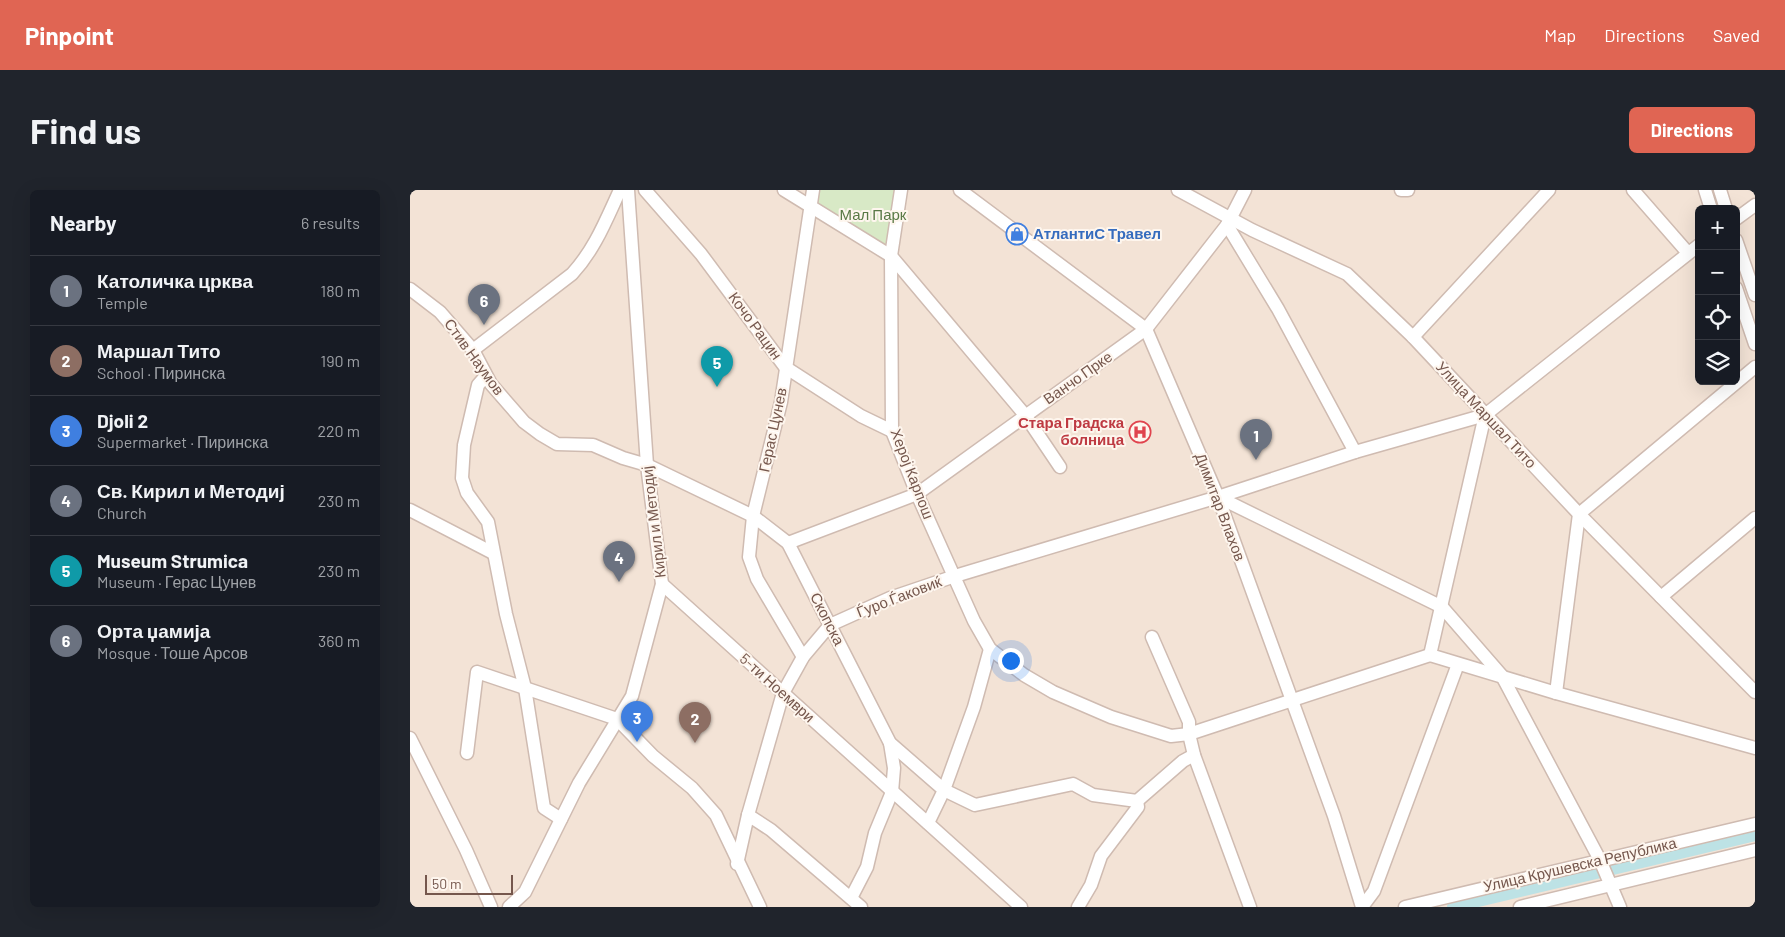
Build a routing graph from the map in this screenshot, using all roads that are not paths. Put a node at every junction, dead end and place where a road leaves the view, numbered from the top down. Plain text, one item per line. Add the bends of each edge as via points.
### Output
1 (620, 190) edge
2 (628, 190) edge
3 (644, 190) edge
4 (784, 190) edge
5 (813, 190) edge
6 (901, 190) edge
7 (960, 190) edge
8 (1178, 190) edge
9 (1245, 190) edge
10 (1401, 190) edge
11 (1408, 190) edge
12 (1549, 190) edge
13 (1633, 190) edge
14 (1706, 190) edge
15 (1720, 190) edge
16 (1710, 205) edge
17 (1725, 205) edge
18 (1755, 205) edge
19 (810, 206) junction
20 (1740, 216) edge
21 (1229, 221) junction
22 (1695, 248) edge
23 (1739, 250) edge
24 (1688, 253) junction
25 (891, 256) junction
26 (410, 289) edge
27 (1738, 295) edge
28 (1755, 296) edge
29 (1146, 329) junction
30 (1413, 337) junction
31 (1755, 344) edge
32 (473, 350) junction
33 (785, 367) junction
34 (1755, 367) edge
35 (485, 377) junction
36 (1025, 415) junction
37 (1485, 415) junction
38 (892, 431) junction
39 (1355, 452) junction
40 (647, 465) junction
41 (1060, 466) dead end
42 (917, 494) junction
43 (1218, 497) junction
44 (410, 510) edge
45 (1579, 514) junction
46 (753, 516) junction
47 (1755, 518) edge
48 (788, 543) junction
49 (493, 553) junction
50 (955, 576) junction
51 (662, 584) junction
52 (1661, 596) junction
53 (1442, 607) junction
54 (830, 626) junction
55 (1152, 637) dead end
56 (990, 649) junction
57 (1430, 655) junction
58 (803, 657) junction
59 (1458, 664) junction
60 (1502, 676) junction
61 (525, 688) junction
62 (1755, 692) edge
63 (782, 693) junction
64 (1556, 693) junction
65 (1291, 700) junction
66 (617, 719) junction
67 (1189, 734) junction
68 (410, 738) edge
69 (890, 743) junction
70 (1755, 748) edge
71 (466, 753) dead end
72 (1194, 756) junction
73 (944, 790) junction
74 (892, 792) junction
75 (1137, 801) junction
76 (748, 815) junction
77 (562, 819) junction
78 (928, 823) junction
79 (1755, 824) edge
80 (1755, 850) edge
81 (1600, 860) junction
82 (737, 864) junction
83 (1611, 884) junction
84 (856, 903) edge
85 (491, 907) edge
86 (509, 907) edge
87 (760, 907) edge
88 (1021, 907) edge
89 (1078, 907) edge
90 (1250, 907) edge
91 (1362, 907) edge
92 (1405, 907) edge
93 (1520, 907) edge
94 (1620, 907) edge

1 - 32 street via 594,248 585,260 572,274
2 - 40 street, Кирил и Методиј
3 - 33 street, Кочо Рацин via 701,254
4 - 19 street
5 - 19 street, Герас Цунев
6 - 25 street, Херој Карпош
7 - 29 street
8 - 21 street, Улица Маршал Тито
9 - 21 street, Ванчо Прке
10 - 11 street
12 - 30 street
13 - 24 street
14 - 16 street
15 - 17 street
18 - 20 street
19 - 25 street
19 - 33 street, Герас Цунев
21 - 29 street, Ванчо Прке
21 - 30 street, Улица Маршал Тито via 1346,274
21 - 39 street
22 - 24 street
23 - 28 street
24 - 37 street
25 - 36 street
25 - 38 street, Херој Карпош
26 - 32 street, Стив Наумов via 440,312
27 - 31 street
29 - 36 street, Ванчо Прке
29 - 43 street, Димитар Влахов
30 - 37 street, Улица Маршал Тито
32 - 35 street, Стив Наумов
33 - 38 street, Кочо Рацин via 861,416
33 - 46 street, Герас Цунев via 781,402
34 - 45 street
35 - 40 street, Стив Наумов via 524,422 557,444 593,445
35 - 49 street via 478,386 468,428 462,478 466,493 488,522
36 - 41 street
36 - 42 street, Ванчо Прке
37 - 39 street, Ѓуро Ѓаковиќ
37 - 45 street, Улица Маршал Тито
37 - 53 street
38 - 42 street, Херој Карпош
39 - 43 street, Ѓуро Ѓаковиќ
40 - 46 street, Скопска
40 - 51 street, Кирил и Методиј
42 - 48 street, Ванчо Прке
42 - 50 street, Херој Карпош
43 - 50 street, Ѓуро Ѓаковиќ
43 - 53 street
43 - 65 street, Димитар Влахов
44 - 49 street
45 - 52 street, Улица Маршал Тито
45 - 64 street
46 - 48 street, Скопска
46 - 58 street, Герас Цунев via 749,557 757,579
47 - 52 street
48 - 54 street, Скопска
49 - 61 street
50 - 54 street, Ѓуро Ѓаковиќ via 890,598
50 - 56 street, Херој Карпош
51 - 63 street, 5-ти Ноември
51 - 66 street, Кирил и Методиј via 632,696
52 - 62 street, Улица Маршал Тито
53 - 57 street
53 - 60 street
54 - 58 street, Ѓуро Ѓаковиќ
54 - 69 street, Скопска
55 - 67 street via 1189,722
56 - 67 street via 1032,681 1102,714 1171,736
56 - 73 street via 974,708
57 - 59 street
57 - 65 street
58 - 63 street, Ѓуро Ѓаковиќ
59 - 60 street
59 - 91 street via 1374,891
60 - 64 street
60 - 81 street
61 - 66 street
61 - 71 street via 477,672
61 - 77 street via 544,808
63 - 74 street, 5-ти Ноември
63 - 76 street, Ѓуро Ѓаковиќ
64 - 70 street
65 - 67 street
65 - 91 street, Димитар Влахов via 1334,816
66 - 77 street, Кирил и Методиј
66 - 82 street via 653,756 692,788 716,815
67 - 72 street
68 - 85 street
69 - 73 street, Скопска
69 - 74 street via 894,768
72 - 75 street via 1183,761
72 - 90 street
73 - 75 street, Скопска via 975,805 1073,784 1093,795
73 - 78 street
74 - 78 street, 5-ти Ноември
74 - 84 street via 875,833
75 - 89 street via 1138,806 1101,856 1091,885
76 - 82 street, Ѓуро Ѓаковиќ
76 - 84 street via 771,830
77 - 86 street, Кирил и Методиј via 525,892
78 - 88 street, 5-ти Ноември
79 - 81 street, Улица Крушевска Република
80 - 83 street
81 - 83 street
81 - 92 street, Улица Крушевска Република
82 - 87 street
83 - 93 street
83 - 94 street

